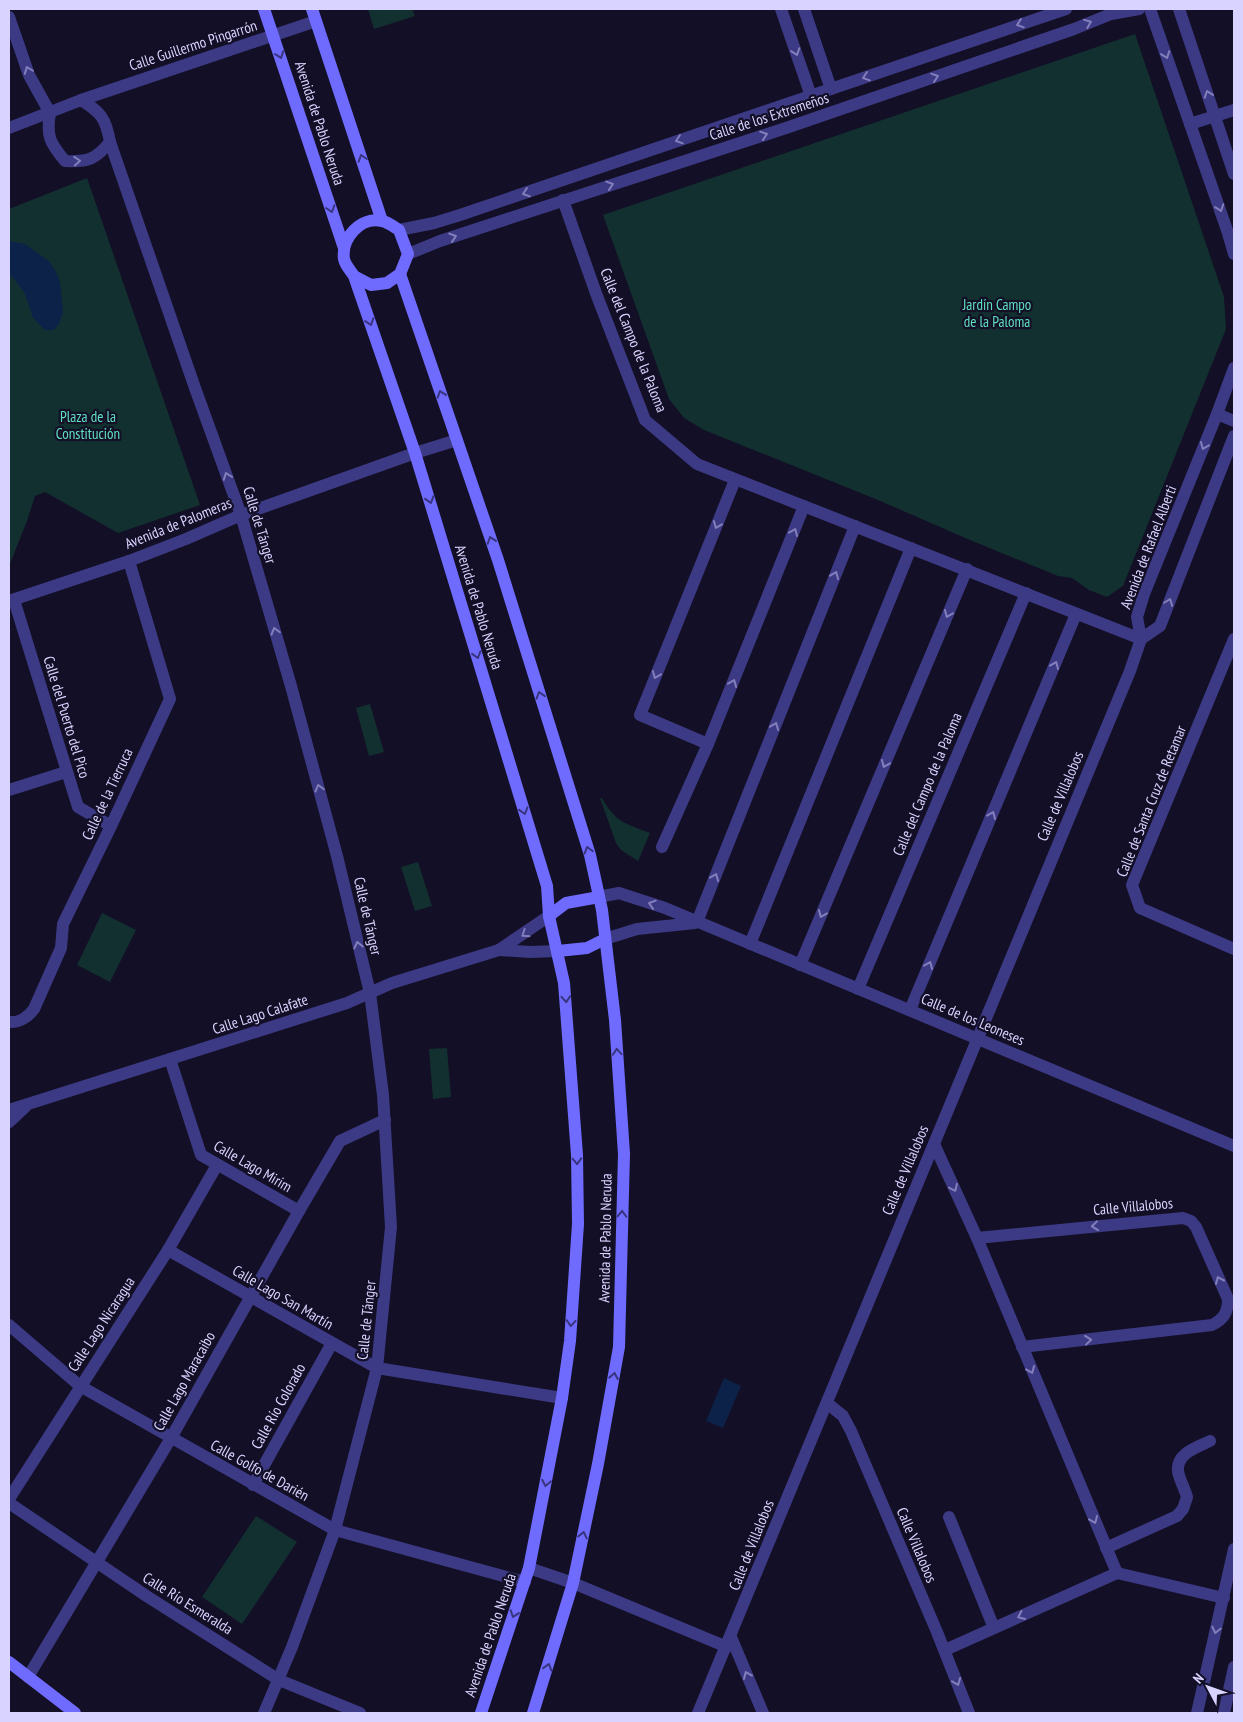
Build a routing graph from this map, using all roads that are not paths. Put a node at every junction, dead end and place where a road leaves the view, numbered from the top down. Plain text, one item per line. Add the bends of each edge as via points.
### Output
1 (264, 9) edge
2 (781, 9) edge
3 (804, 9) edge
4 (1066, 9) edge
5 (1140, 9) edge
6 (1150, 9) edge
7 (1179, 9) edge
8 (314, 15) edge
9 (9, 17) edge
10 (273, 36) junction
11 (831, 89) junction
12 (811, 96) junction
13 (81, 100) junction
14 (1234, 110) edge
15 (50, 113) junction
16 (1215, 116) junction
17 (1190, 124) junction
18 (9, 128) edge
19 (110, 142) junction
20 (1234, 174) edge
21 (563, 200) junction
22 (382, 221) junction
23 (399, 230) junction
24 (344, 248) junction
25 (408, 254) junction
26 (1234, 254) edge
27 (400, 274) junction
28 (354, 276) junction
29 (1234, 368) edge
30 (1218, 414) junction
31 (1234, 421) edge
32 (1234, 436) edge
33 (457, 440) junction
34 (415, 453) junction
35 (735, 480) junction
36 (804, 506) junction
37 (241, 515) junction
38 (855, 526) junction
39 (910, 548) junction
40 (128, 561) junction
41 (967, 569) junction
42 (1026, 592) junction
43 (11, 600) edge
44 (1076, 614) junction
45 (1141, 639) junction
46 (1234, 639) edge
47 (708, 744) junction
48 (66, 772) junction
49 (9, 790) edge
50 (111, 826) junction
51 (662, 847) dead end
52 (599, 898) junction
53 (549, 916) junction
54 (697, 922) junction
55 (605, 939) junction
56 (750, 944) junction
57 (1234, 949) edge
58 (499, 950) junction
59 (558, 951) junction
60 (800, 965) junction
61 (858, 989) junction
62 (370, 993) junction
63 (910, 1010) junction
64 (9, 1022) edge
65 (978, 1039) junction
66 (170, 1059) junction
67 (28, 1104) junction
68 (9, 1110) edge
69 (384, 1120) junction
70 (9, 1122) edge
71 (934, 1144) junction
72 (1234, 1146) edge
73 (217, 1165) junction
74 (298, 1211) junction
75 (977, 1238) junction
76 (168, 1250) junction
77 (250, 1297) junction
78 (9, 1325) edge
79 (332, 1343) junction
80 (1022, 1347) junction
81 (377, 1368) junction
82 (80, 1386) junction
83 (562, 1398) junction
84 (827, 1403) junction
85 (171, 1438) junction
86 (1210, 1441) dead end
87 (253, 1485) junction
88 (9, 1499) edge
89 (9, 1503) edge
90 (949, 1517) dead end
91 (335, 1530) junction
92 (1106, 1548) junction
93 (1234, 1549) edge
94 (95, 1563) junction
95 (530, 1568) junction
96 (1116, 1574) junction
97 (525, 1582) junction
98 (573, 1583) junction
99 (1224, 1598) junction
100 (994, 1628) junction
101 (729, 1642) junction
102 (945, 1650) junction
103 (9, 1662) edge
104 (1234, 1667) edge
105 (28, 1677) junction
106 (279, 1680) junction
107 (75, 1713) edge
108 (264, 1713) edge
109 (360, 1713) edge
110 (480, 1713) edge
111 (534, 1713) edge
112 (698, 1713) edge
113 (763, 1713) edge
114 (969, 1713) edge
115 (1198, 1713) edge
116 (1224, 1713) edge

1 - 10 main road, Avenida de Pablo Neruda
2 -> 12 street
3 - 11 street
4 -> 11 street, Calle de los Extremeños
21 -> 5 street, Calle de los Extremeños via 786,128 1111,14
6 -> 17 street
16 -> 7 street
8 - 10 street, Calle Guillermo Pingarrón
22 -> 8 main road, Avenida de Pablo Neruda
15 -> 9 street via 29,75
10 - 13 street, Calle Guillermo Pingarrón
10 -> 24 main road, Avenida de Pablo Neruda
11 - 12 street, Calle de los Extremeños
12 -> 23 street, Calle de los Extremeños via 451,218
13 - 15 street, Calle Guillermo Pingarrón
13 - 19 street via 95,108 107,124
14 - 16 street
15 - 18 street, Calle Guillermo Pingarrón
15 -> 19 street via 48,127 52,145 64,161 80,162 98,156
16 - 17 street
16 - 20 street
17 -> 26 street
37 -> 19 street, Calle de Tánger
25 -> 21 street, Calle de los Extremeños
21 - 35 street, Calle del Campo de la Paloma via 645,420 696,464
22 - 23 main road
22 - 24 main road via 370,221 354,229
23 - 25 main road
24 - 28 main road via 344,261
25 - 27 main road
27 - 28 main road via 387,283 371,285
33 -> 27 main road, Avenida de Pablo Neruda
28 -> 34 main road, Avenida de Pablo Neruda
29 - 30 street, Avenida de Rafael Alberti
30 - 31 street
30 -> 45 street, Avenida de Rafael Alberti via 1144,594 1137,617
45 -> 32 street via 1160,626
33 - 34 street, Avenida de Palomeras
52 -> 33 main road, Avenida de Pablo Neruda via 584,836
34 - 37 street, Avenida de Palomeras
34 -> 53 main road, Avenida de Pablo Neruda via 547,886
35 - 36 street, Calle del Campo de la Paloma
35 -> 47 street via 640,715
36 - 38 street, Calle del Campo de la Paloma
47 -> 36 street
37 - 40 street, Avenida de Palomeras
62 -> 37 street, Calle de Tánger via 338,856
38 - 39 street, Calle del Campo de la Paloma
54 -> 38 street
39 - 41 street, Calle del Campo de la Paloma
39 - 56 street
40 - 43 street, Avenida de Palomeras
40 - 50 street, Calle de la Tierruca via 170,699
41 - 42 street, Calle del Campo de la Paloma
41 -> 60 street
42 - 44 street, Calle del Campo de la Paloma
42 - 61 street, Calle del Campo de la Paloma
43 - 48 street, Calle del Puerto del Pico
44 - 45 street, Calle del Campo de la Paloma
63 -> 44 street
45 - 65 street, Calle de Villalobos
46 - 57 street, Calle de Santa Cruz de Retamar via 1132,885 1140,908
47 - 51 street
48 - 49 street
48 - 50 street, Calle del Puerto del Pico via 78,807
50 - 64 street, Calle de la Tierruca via 63,924 62,948 34,1009 22,1020
52 - 53 main road via 566,902
54 -> 52 street, Calle de los Leoneses via 619,893
52 - 55 main road, Avenida de Pablo Neruda
53 -> 58 street, Calle Lago Calafate
53 - 59 main road, Avenida de Pablo Neruda
54 - 55 street, Calle de los Leoneses via 637,929
54 - 56 street, Calle de los Leoneses
55 - 59 main road via 587,948
98 -> 55 main road, Avenida de Pablo Neruda via 619,1347 624,1154 615,1020
56 - 60 street, Calle de los Leoneses
58 - 59 street, Calle Lago Calafate
58 - 62 street, Calle Lago Calafate via 392,983
59 -> 83 main road, Avenida de Pablo Neruda via 564,983 574,1107 578,1224 570,1342
60 - 61 street, Calle de los Leoneses
61 - 63 street, Calle de los Leoneses
62 - 66 street, Calle Lago Calafate
62 - 69 street, Calle de Tánger
63 - 65 street, Calle de los Leoneses
65 - 71 street, Calle de Villalobos
65 - 72 street, Calle de los Leoneses
66 - 67 street, Calle Lago Calafate
66 - 73 street, Calle Lago Mirim via 200,1155
67 - 68 street, Calle Lago Calafate
67 - 70 street, Calle Lago Calafate
69 - 74 street, Calle Lago Maracaibo via 340,1141
69 - 81 street, Calle de Tánger via 391,1227
71 -> 75 street
71 - 84 street, Calle de Villalobos
73 - 74 street, Calle Lago Mirim
73 - 76 street, Calle Lago Nicaragua
74 - 77 street, Calle Lago Maracaibo
75 - 80 street
80 -> 75 street, Calle Villalobos via 1212,1325 1220,1321 1228,1310 1228,1298 1196,1227 1183,1218
76 - 77 street, Calle Lago San Martín
76 - 82 street, Calle Lago Nicaragua
77 - 79 street, Calle Lago San Martín
77 - 85 street, Calle Lago Maracaibo
78 - 82 street, Calle Golfo de Darién
79 - 81 street, Calle Lago San Martín
79 - 87 street, Calle Río Colorado
80 -> 92 street
81 - 83 street, Calle Lago San Martín
81 - 91 street, Calle de Tánger
82 - 85 street, Calle Golfo de Darién
82 - 88 street, Calle Lago Nicaragua
83 -> 95 main road, Avenida de Pablo Neruda
84 - 101 street, Calle de Villalobos
84 - 102 street, Calle Villalobos via 843,1416
85 - 87 street, Calle Golfo de Darién
85 - 94 street, Calle Lago Maracaibo
86 - 92 street via 1180,1459 1178,1471 1187,1497 1177,1516
87 - 91 street, Calle Golfo de Darién
89 - 94 street, Calle Río Esmeralda
90 - 100 street
91 - 97 street, Calle Golfo de Darién
91 - 106 street, Calle de Tánger
92 - 96 street
93 - 99 street
94 - 105 street, Calle Lago Maracaibo
94 - 106 street, Calle Río Esmeralda
95 - 97 main road, Avenida de Pablo Neruda
95 - 98 street, Avenida de Pablo Neruda
96 - 99 street
96 -> 100 street
97 -> 110 main road, Avenida de Pablo Neruda
98 - 101 street
111 -> 98 main road, Avenida de Pablo Neruda
99 -> 115 street
100 - 102 street
101 - 112 street, Calle de Villalobos
113 -> 101 street
102 -> 114 street, Calle Villalobos
103 - 105 main road
104 - 116 street
105 - 107 main road
106 - 108 street, Calle de Tánger
106 - 109 street, Calle Río Esmeralda

